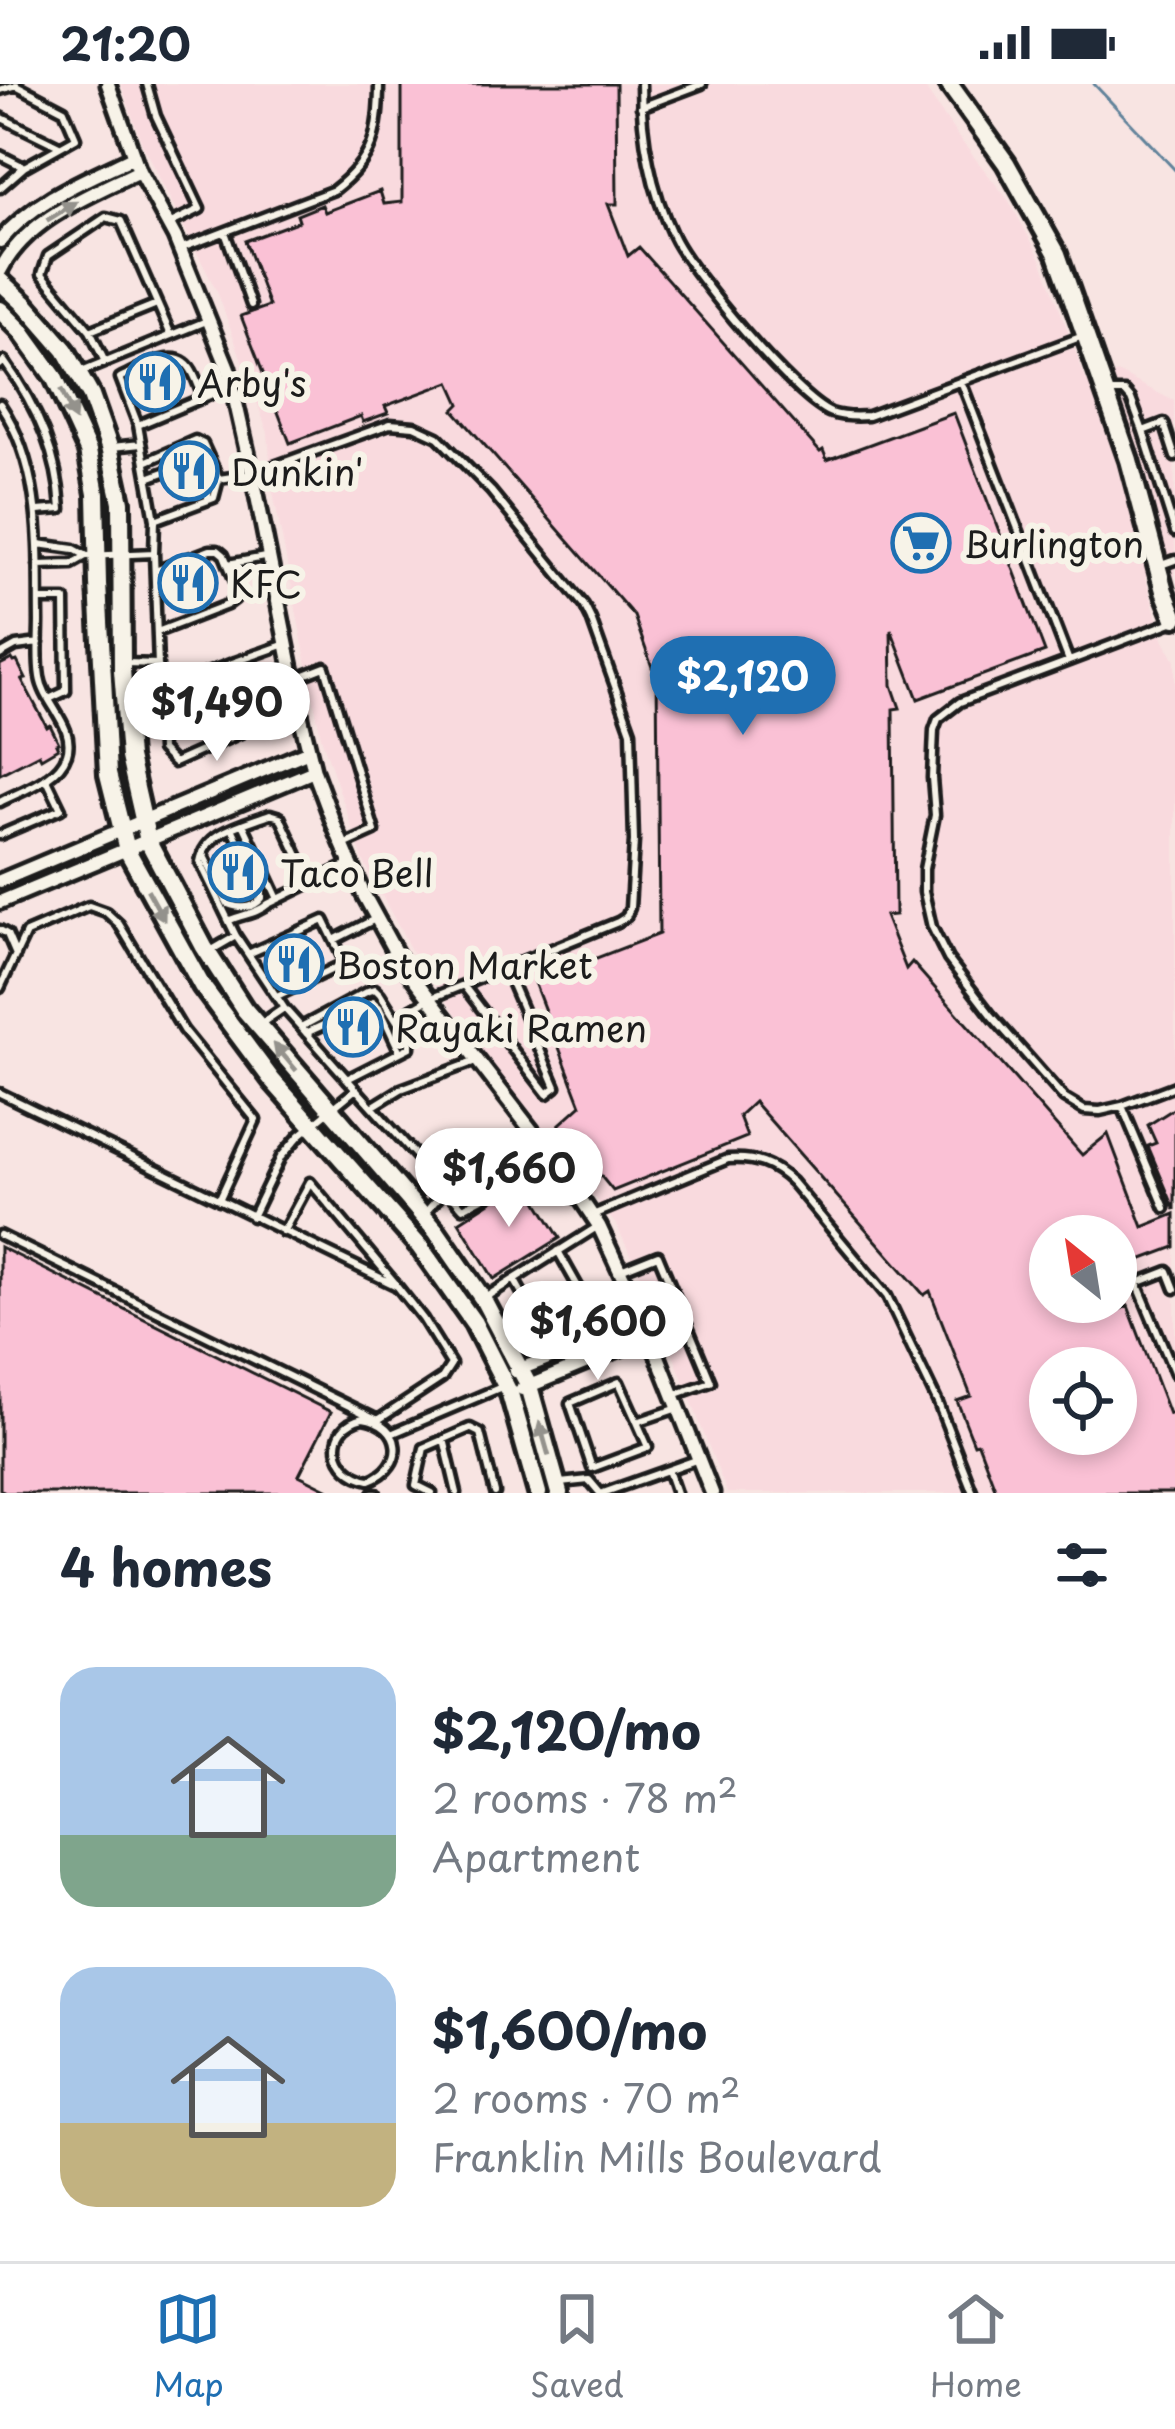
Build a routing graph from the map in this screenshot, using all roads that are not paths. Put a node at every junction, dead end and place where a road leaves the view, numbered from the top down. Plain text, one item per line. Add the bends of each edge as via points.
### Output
1 (107, 84) edge
2 (147, 84) edge
3 (379, 84) edge
4 (641, 84) edge
5 (702, 84) edge
6 (949, 84) edge
7 (18, 85) edge
8 (0, 90) edge
9 (641, 107) junction
10 (0, 117) edge
11 (59, 146) junction
12 (0, 154) edge
13 (136, 164) junction
14 (24, 167) junction
15 (0, 188) edge
16 (168, 225) junction
17 (225, 232) junction
18 (0, 241) edge
19 (179, 249) junction
20 (0, 271) edge
21 (0, 281) edge
22 (157, 304) junction
23 (251, 305) dead end
24 (0, 310) edge
25 (208, 320) junction
26 (90, 331) junction
27 (1087, 334) junction
28 (171, 335) junction
29 (105, 362) junction
30 (0, 365) edge
31 (78, 373) junction
32 (961, 381) junction
33 (232, 386) junction
34 (1107, 394) junction
35 (203, 398) junction
36 (0, 404) edge
37 (139, 425) junction
38 (1143, 431) junction
39 (142, 443) junction
40 (109, 448) junction
41 (1175, 457) edge
42 (145, 462) junction
43 (252, 474) junction
44 (148, 478) junction
45 (219, 479) junction
46 (208, 500) junction
47 (38, 512) junction
48 (155, 520) junction
49 (1175, 532) edge
50 (39, 544) junction
51 (154, 554) junction
52 (121, 555) junction
53 (92, 556) junction
54 (269, 556) junction
55 (1166, 563) edge
56 (228, 564) junction
57 (38, 565) junction
58 (154, 572) junction
59 (39, 600) junction
60 (1175, 619) edge
61 (157, 632) junction
62 (39, 644) junction
63 (287, 644) junction
64 (0, 655) edge
65 (1069, 661) junction
66 (236, 662) junction
67 (122, 663) junction
68 (158, 664) junction
69 (294, 679) junction
70 (159, 692) junction
71 (49, 699) junction
72 (309, 751) junction
73 (314, 771) junction
74 (46, 778) junction
75 (0, 802) edge
76 (143, 822) junction
77 (244, 825) junction
78 (121, 830) junction
79 (232, 830) junction
80 (0, 835) edge
81 (148, 841) junction
82 (342, 845) junction
83 (127, 850) junction
84 (202, 851) junction
85 (350, 863) junction
86 (0, 880) edge
87 (311, 883) junction
88 (278, 899) junction
89 (0, 902) edge
90 (376, 917) junction
91 (229, 921) junction
92 (0, 930) edge
93 (236, 936) junction
94 (334, 940) junction
95 (208, 952) junction
96 (248, 954) junction
97 (16, 955) junction
98 (10, 967) junction
99 (505, 968) junction
100 (0, 971) edge
101 (463, 985) junction
102 (0, 988) edge
103 (277, 997) junction
104 (429, 999) junction
105 (284, 1008) junction
106 (396, 1018) junction
107 (259, 1026) junction
108 (303, 1030) junction
109 (400, 1052) junction
110 (476, 1061) junction
111 (346, 1079) junction
112 (1175, 1086) edge
113 (356, 1089) junction
114 (0, 1093) edge
115 (1122, 1106) junction
116 (372, 1107) junction
117 (330, 1110) junction
118 (312, 1125) junction
119 (501, 1144) dead end
120 (503, 1187) dead end
121 (445, 1188) junction
122 (218, 1200) junction
123 (1165, 1208) dead end
124 (422, 1216) junction
125 (252, 1217) junction
126 (595, 1220) junction
127 (283, 1232) junction
128 (0, 1235) edge
129 (558, 1251) junction
130 (620, 1270) junction
131 (514, 1279) junction
132 (1137, 1283) joint
133 (397, 1286) junction
134 (1175, 1288) edge
135 (483, 1298) junction
136 (643, 1321) junction
137 (650, 1336) junction
138 (1175, 1374) edge
139 (525, 1378) junction
140 (506, 1385) junction
141 (676, 1401) junction
142 (379, 1420) junction
143 (637, 1422) junction
144 (392, 1434) junction
145 (444, 1439) junction
146 (699, 1459) junction
147 (592, 1468) junction
148 (668, 1470) junction
149 (370, 1480) junction
150 (590, 1480) junction
151 (558, 1488) edge
152 (374, 1493) edge
153 (432, 1493) edge
154 (457, 1493) edge
155 (495, 1493) edge
156 (538, 1493) edge
157 (602, 1493) edge
158 (676, 1493) edge
159 (712, 1493) edge
160 (973, 1493) edge

1 - 13 street
2 - 16 lane via 200,209
3 - 17 lane via 376,132 355,173 334,190
4 - 9 lane
5 - 9 lane
6 - 27 street via 1057,254
7 - 8 lane
7 - 11 lane via 64,110 76,138
9 - 32 lane via 674,241 816,404 868,416
10 - 11 lane
11 - 14 lane
12 - 14 lane
13 - 16 street
13 - 18 street via 46,200
20 -> 13 street via 56,213
14 - 15 lane
16 - 19 street
17 - 19 lane
17 - 23 lane
19 - 25 street
21 - 31 street
22 - 26 lane
22 - 26 lane via 121,221 106,218 48,256 42,274
22 - 28 lane
24 -> 53 street via 54,376 88,451 96,494
25 - 28 lane
25 - 33 street
26 - 29 lane
27 - 32 lane
27 - 34 street
28 - 29 lane
29 - 31 lane
30 - 47 lane via 24,388 59,477 61,509
31 - 40 street
32 - 65 lane
33 - 35 lane
33 - 43 street
34 - 38 lane via 1125,392
34 - 55 street
35 - 37 lane
35 - 37 lane via 181,360 120,378
36 - 47 lane via 25,452
37 - 39 lane
38 - 41 lane via 1164,423
38 - 49 lane
39 - 40 lane
39 - 42 lane
40 - 52 street
42 - 44 lane
42 - 45 lane via 195,440
43 - 45 lane
43 - 54 street
43 - 99 lane via 390,424 414,425 438,437 491,491 584,605 631,730 630,908 618,922
44 - 46 lane via 199,459
44 - 48 lane
45 - 46 lane
46 - 48 lane
47 - 50 lane
48 - 51 lane
50 - 53 lane
50 - 57 lane
51 - 52 lane
51 - 58 lane
52 - 53 lane
52 - 67 street
53 - 57 lane
53 - 78 street via 108,775
54 - 56 lane
54 - 63 street
55 - 60 street
56 - 58 lane via 210,550
56 - 61 lane via 235,598
57 - 59 lane
58 - 61 lane
59 - 62 lane
59 - 71 lane via 65,600 66,692
60 - 65 lane
61 - 68 lane
62 - 64 lane
62 - 71 lane
63 - 66 lane
63 - 69 street
65 - 115 lane via 960,702 938,719 924,892 948,959 1064,1098 1084,1110
66 - 70 lane
66 - 70 lane via 250,718 241,733 174,763 161,750
67 - 68 lane
67 - 76 street
68 - 70 lane
69 - 72 street
69 - 82 lane via 325,668 375,831
71 - 74 lane via 69,749
72 - 73 street
72 - 76 street
73 - 81 street
73 - 82 street
74 - 75 lane
74 - 80 lane via 61,809
76 - 78 street
76 - 81 street
77 - 79 lane
77 - 87 lane via 280,817
77 - 88 lane
78 - 83 street
78 - 86 street
79 - 84 lane
79 - 84 lane via 262,890 257,904 227,904
81 - 83 street
81 - 95 street
82 - 85 street
83 - 89 street
83 -> 118 street via 202,986
84 - 91 lane
85 - 87 lane
85 - 90 street
87 - 88 lane
88 - 91 lane
90 - 94 lane
90 - 104 street
91 - 93 lane
92 - 97 lane
93 - 95 lane
93 - 96 lane
94 - 96 lane via 324,920
94 - 103 lane via 345,963
95 - 107 street
96 - 103 lane
97 - 98 lane
97 - 122 lane via 26,933 89,906 119,924 183,1030 256,1120
98 - 100 lane
98 - 102 lane
99 - 101 lane
99 - 101 lane via 556,1087 547,1094
101 - 104 lane
103 - 105 lane
104 - 106 lane
104 - 110 street
105 - 107 lane
105 - 108 lane
106 - 108 lane via 375,989
106 - 109 lane via 410,1042
117 -> 107 street
108 - 109 lane via 374,1002
108 - 111 lane
109 - 111 lane
110 - 116 lane
110 - 126 street
111 - 113 lane
112 - 115 lane
113 - 116 lane
113 - 117 lane
114 - 122 lane
115 - 123 lane
116 - 121 lane
117 - 118 lane
117 - 124 street
118 - 125 lane via 280,1157
118 - 140 street via 450,1287
119 - 121 lane
120 - 121 lane via 463,1208
121 - 124 lane
122 - 125 lane
124 - 135 street
125 - 127 lane
126 - 129 lane
126 - 130 street
126 - 160 lane via 728,1159 780,1171 887,1296
127 - 133 lane
127 - 133 lane via 310,1182
128 - 142 lane
129 - 131 lane
129 - 131 lane via 585,1299 538,1322
130 - 136 street
130 - 141 lane via 658,1255 711,1382
131 - 135 lane
132 - 134 lane via 1168,1271
132 - 138 lane
133 - 142 lane via 451,1364
135 - 139 street
136 - 137 street
136 - 139 street
137 - 139 street
137 - 141 street
139 - 140 street
151 -> 139 street
140 - 144 lane
140 - 156 street
141 - 143 lane
141 - 146 street
142 - 144 lane
142 - 149 lane via 351,1420 338,1443 340,1464
143 - 147 lane via 647,1447
143 - 147 lane via 619,1382 570,1403
144 - 149 lane via 389,1467
145 - 153 lane via 424,1448 416,1485
145 - 154 lane
145 - 155 lane via 470,1428 480,1433
146 - 148 lane
146 - 159 street
147 - 150 lane
148 - 157 lane
148 - 158 lane
149 - 152 lane
150 - 151 lane
150 - 157 lane

